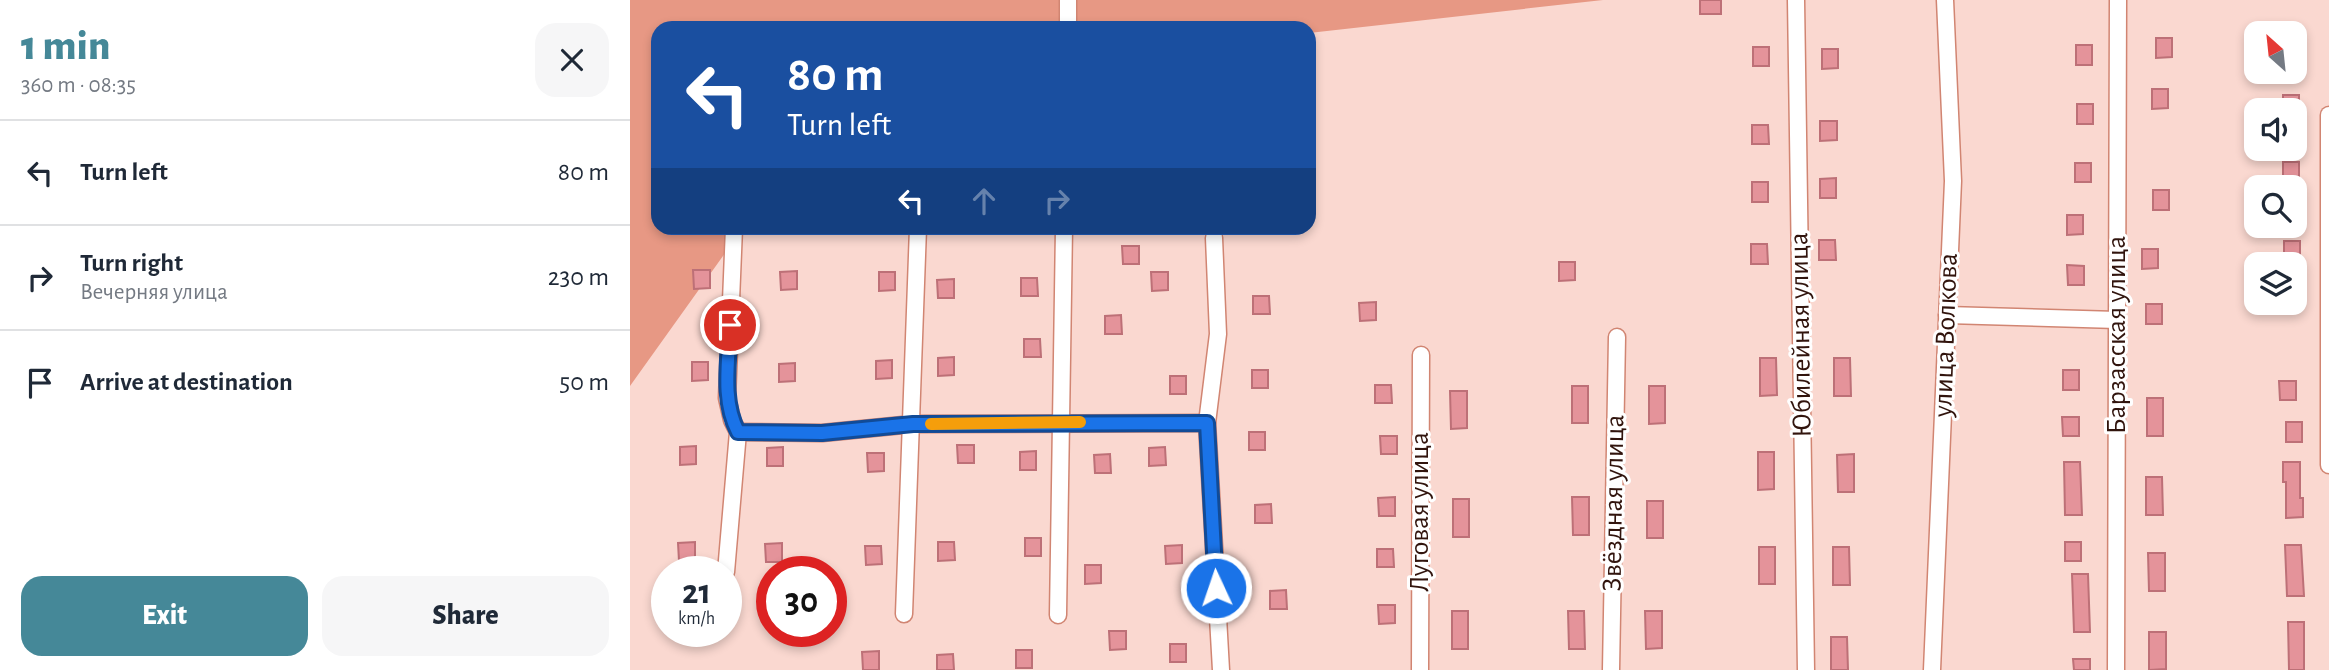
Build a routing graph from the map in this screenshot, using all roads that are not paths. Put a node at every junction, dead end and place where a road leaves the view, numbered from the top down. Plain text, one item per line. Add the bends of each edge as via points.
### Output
1 (1068, 0) edge
2 (1796, 0) edge
3 (1945, 0) edge
4 (2118, 0) edge
5 (1068, 21) edge
6 (2329, 115) edge
7 (734, 235) edge
8 (918, 235) edge
9 (1064, 235) edge
10 (1214, 238) dead end
11 (1947, 315) junction
12 (2117, 320) junction
13 (1617, 337) dead end
14 (1421, 355) dead end
15 (1061, 422) junction
16 (1207, 423) junction
17 (913, 424) junction
18 (738, 432) junction
19 (2329, 465) edge
20 (727, 556) edge
21 (904, 614) dead end
22 (1058, 615) dead end
23 (1221, 670) edge
24 (1420, 670) edge
25 (1611, 670) edge
26 (1806, 670) edge
27 (1931, 670) edge
28 (2116, 670) edge

1 - 5 street
2 - 26 street, Юбилейная улица
3 - 11 street, улица Волкова via 1952,181
4 - 12 street, Барзасская улица
6 - 19 street
7 - 18 street via 727,398
8 - 17 street
9 - 15 street
10 - 16 street via 1218,334
11 - 12 street
11 - 27 street, улица Волкова
12 - 28 street, Барзасская улица
13 - 25 street, Звёздная улица
14 - 24 street, Луговая улица
15 - 16 street
15 - 17 street
15 - 22 street
16 - 23 street
17 - 18 street via 822,433
17 - 21 street
18 - 20 street

